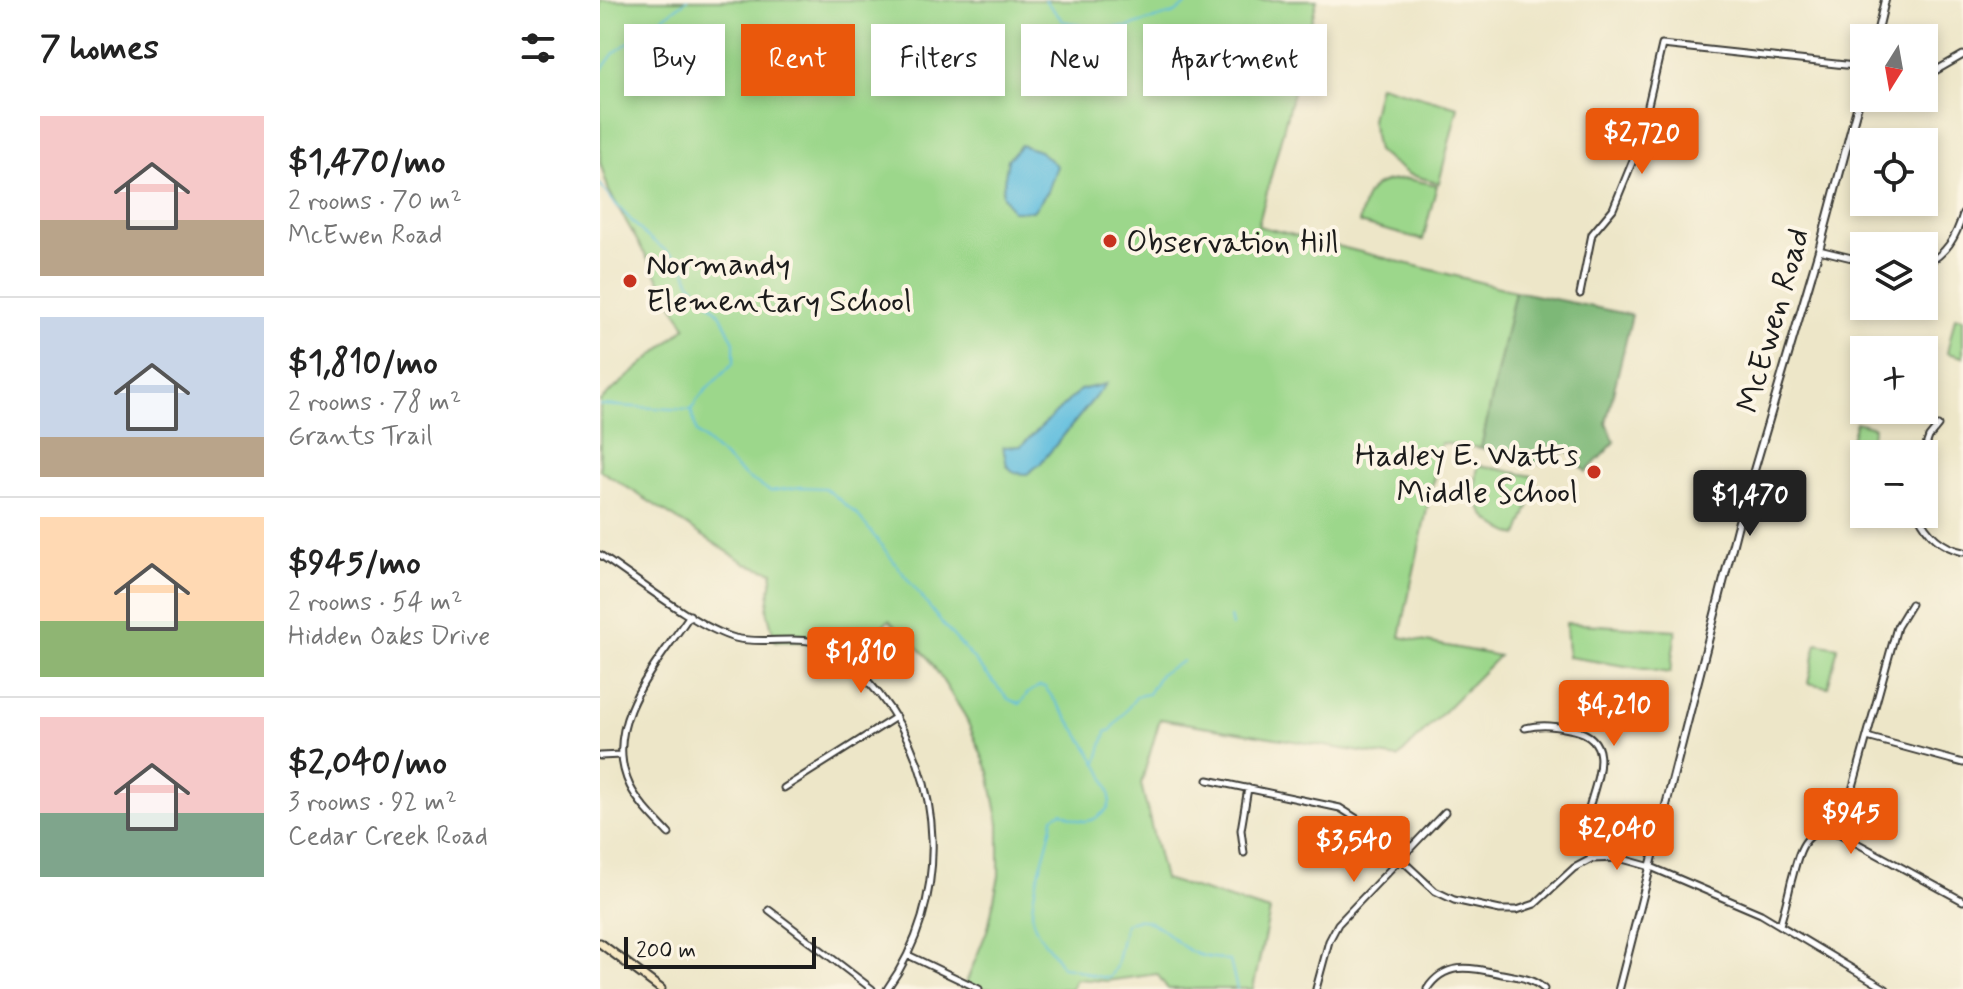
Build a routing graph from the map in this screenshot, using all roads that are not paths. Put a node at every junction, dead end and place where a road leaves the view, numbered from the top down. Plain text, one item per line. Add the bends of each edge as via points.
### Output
1 (1885, 0) edge
2 (1879, 24) edge
3 (1963, 55) edge
4 (1850, 65) edge
5 (1938, 67) edge
6 (1856, 112) edge
7 (1963, 214) edge
8 (1960, 234) edge
9 (1819, 250) junction
10 (1938, 256) edge
11 (1850, 258) edge
12 (1580, 294) dead end
13 (1938, 426) dead end
14 (1928, 440) edge
15 (1927, 528) edge
16 (1963, 552) edge
17 (600, 555) edge
18 (1911, 604) dead end
19 (690, 615) junction
20 (896, 717) junction
21 (1525, 728) dead end
22 (1867, 737) junction
23 (621, 755) junction
24 (600, 756) edge
25 (1963, 763) edge
26 (1208, 780) dead end
27 (784, 788) dead end
28 (1248, 788) junction
29 (1445, 812) dead end
30 (669, 834) dead end
31 (1840, 834) junction
32 (1244, 853) dead end
33 (1399, 857) junction
34 (1591, 859) junction
35 (1651, 867) junction
36 (1963, 901) edge
37 (769, 910) dead end
38 (1780, 925) junction
39 (600, 943) edge
40 (908, 955) junction
41 (661, 989) edge
42 (872, 989) edge
43 (887, 989) edge
44 (979, 989) edge
45 (1316, 989) edge
46 (1427, 989) edge
47 (1544, 989) edge
48 (1619, 989) edge
49 (1886, 989) edge

1 - 2 street
3 - 5 street
4 - 12 street via 1662,45 1638,148 1613,209 1592,234
6 - 9 street, McEwen Road
7 - 8 street
8 - 10 street
9 - 11 street
9 - 35 street, McEwen Road via 1741,517
13 - 14 street
15 - 16 street via 1933,537
17 - 19 street
18 - 22 street via 1897,627
19 - 20 street via 734,638 800,640 830,647 847,659
19 - 23 street via 630,707
20 - 27 street
20 - 40 street via 922,775 932,831 928,897
21 - 34 street via 1548,725 1582,732 1597,744 1600,761 1585,826
22 - 25 street
22 - 31 street
23 - 24 street
23 - 30 street via 635,795
26 - 28 street
28 - 32 street via 1241,830
28 - 33 street via 1340,808
29 - 33 street
31 - 36 street
31 - 38 street via 1817,833 1802,845
33 - 34 street via 1442,895 1508,910 1543,899
33 - 45 street via 1338,924
34 - 35 street via 1619,858
35 - 38 street
35 - 48 street, McEwen Road
37 - 42 street
38 - 49 street
39 - 41 main road
40 - 43 street
40 - 44 street
46 - 47 street via 1443,973 1466,967 1528,979

